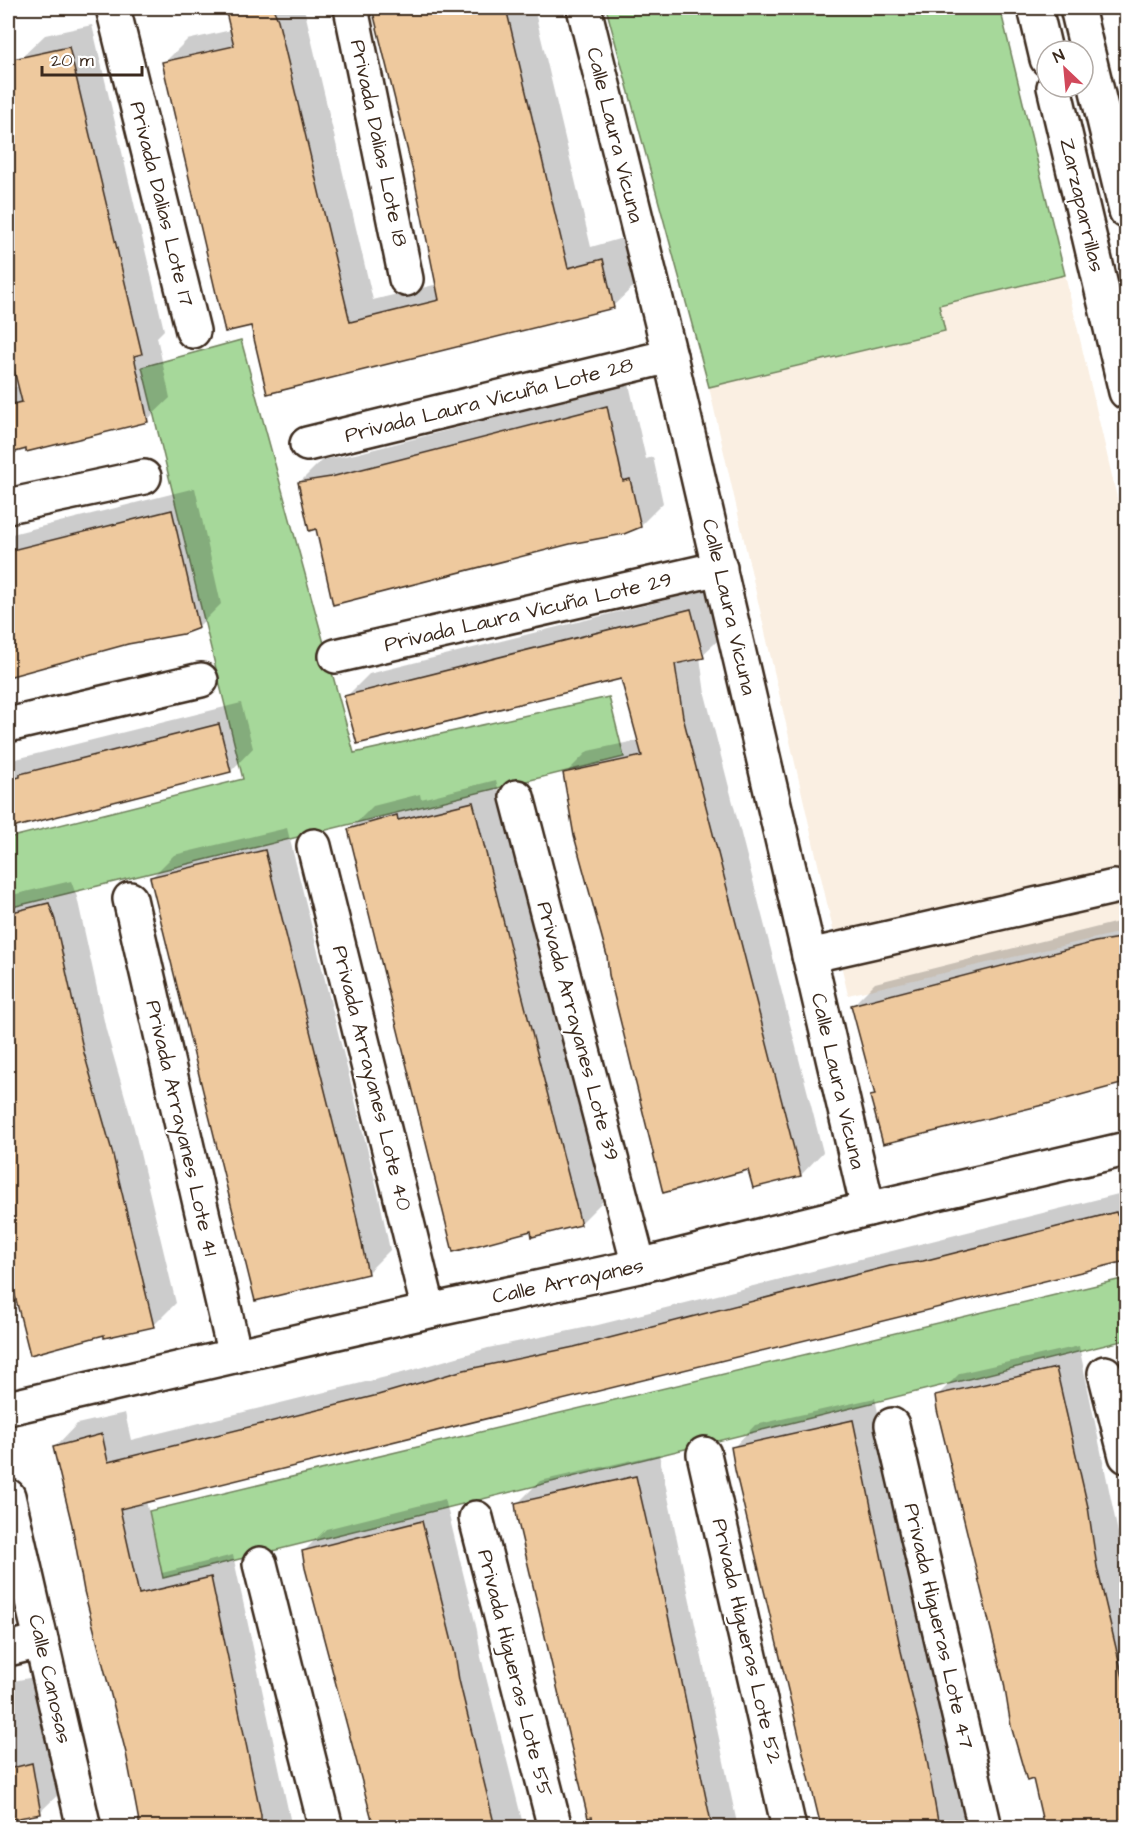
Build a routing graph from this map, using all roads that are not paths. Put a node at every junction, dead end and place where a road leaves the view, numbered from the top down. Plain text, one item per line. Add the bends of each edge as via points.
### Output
1 (113, 8) edge
2 (351, 8) edge
3 (584, 8) edge
4 (1035, 8) edge
5 (1077, 8) edge
6 (1042, 39) edge
7 (1057, 99) edge
8 (1126, 212) edge
9 (406, 279) dead end
10 (193, 331) dead end
11 (670, 356) junction
12 (1126, 392) edge
13 (307, 444) dead end
14 (144, 477) dead end
15 (8, 506) edge
16 (720, 568) junction
17 (336, 656) dead end
18 (201, 680) dead end
19 (8, 725) edge
20 (517, 797) dead end
21 (314, 846) dead end
22 (1114, 887) dead end
23 (130, 899) dead end
24 (809, 956) junction
25 (1126, 1149) edge
26 (868, 1209) junction
27 (639, 1266) junction
28 (429, 1311) junction
29 (235, 1356) junction
30 (1105, 1372) dead end
31 (8, 1408) edge
32 (892, 1425) dead end
33 (704, 1454) dead end
34 (1126, 1456) edge
35 (8, 1496) edge
36 (476, 1518) dead end
37 (260, 1564) dead end
38 (42, 1641) junction
39 (8, 1649) edge
40 (84, 1827) edge
41 (326, 1827) edge
42 (555, 1827) edge
43 (789, 1827) edge
44 (985, 1827) edge

1 - 10 street, Privada Dalias Lote 17
2 - 9 street, Privada Dalias Lote 18
3 - 11 street, Calle Laura Vicuna
4 - 6 street
5 - 8 street, Zarzaparrillas
7 - 12 street, Zarzaparrillas
11 - 13 street, Privada Laura Vicuña Lote 28
11 - 16 street, Calle Laura Vicuna
14 - 15 street
16 - 17 street, Privada Laura Vicuña Lote 29
16 - 24 street, Calle Laura Vicuna
18 - 19 street
20 - 27 street, Privada Arrayanes Lote 39
21 - 28 street, Privada Arrayanes Lote 40
22 - 24 street
23 - 29 street, Privada Arrayanes Lote 41
24 - 26 street, Calle Laura Vicuna
25 - 26 street, Calle Arrayanes
26 - 27 street, Calle Arrayanes
27 - 28 street, Calle Arrayanes
28 - 29 street, Calle Arrayanes
29 - 31 street, Calle Arrayanes
30 - 34 street
32 - 44 street, Privada Higueras Lote 47
33 - 43 street, Privada Higueras Lote 52
35 - 38 street, Calle Canosas
36 - 42 street, Privada Higueras Lote 55
37 - 41 street
38 - 39 street
38 - 40 street, Calle Canosas

